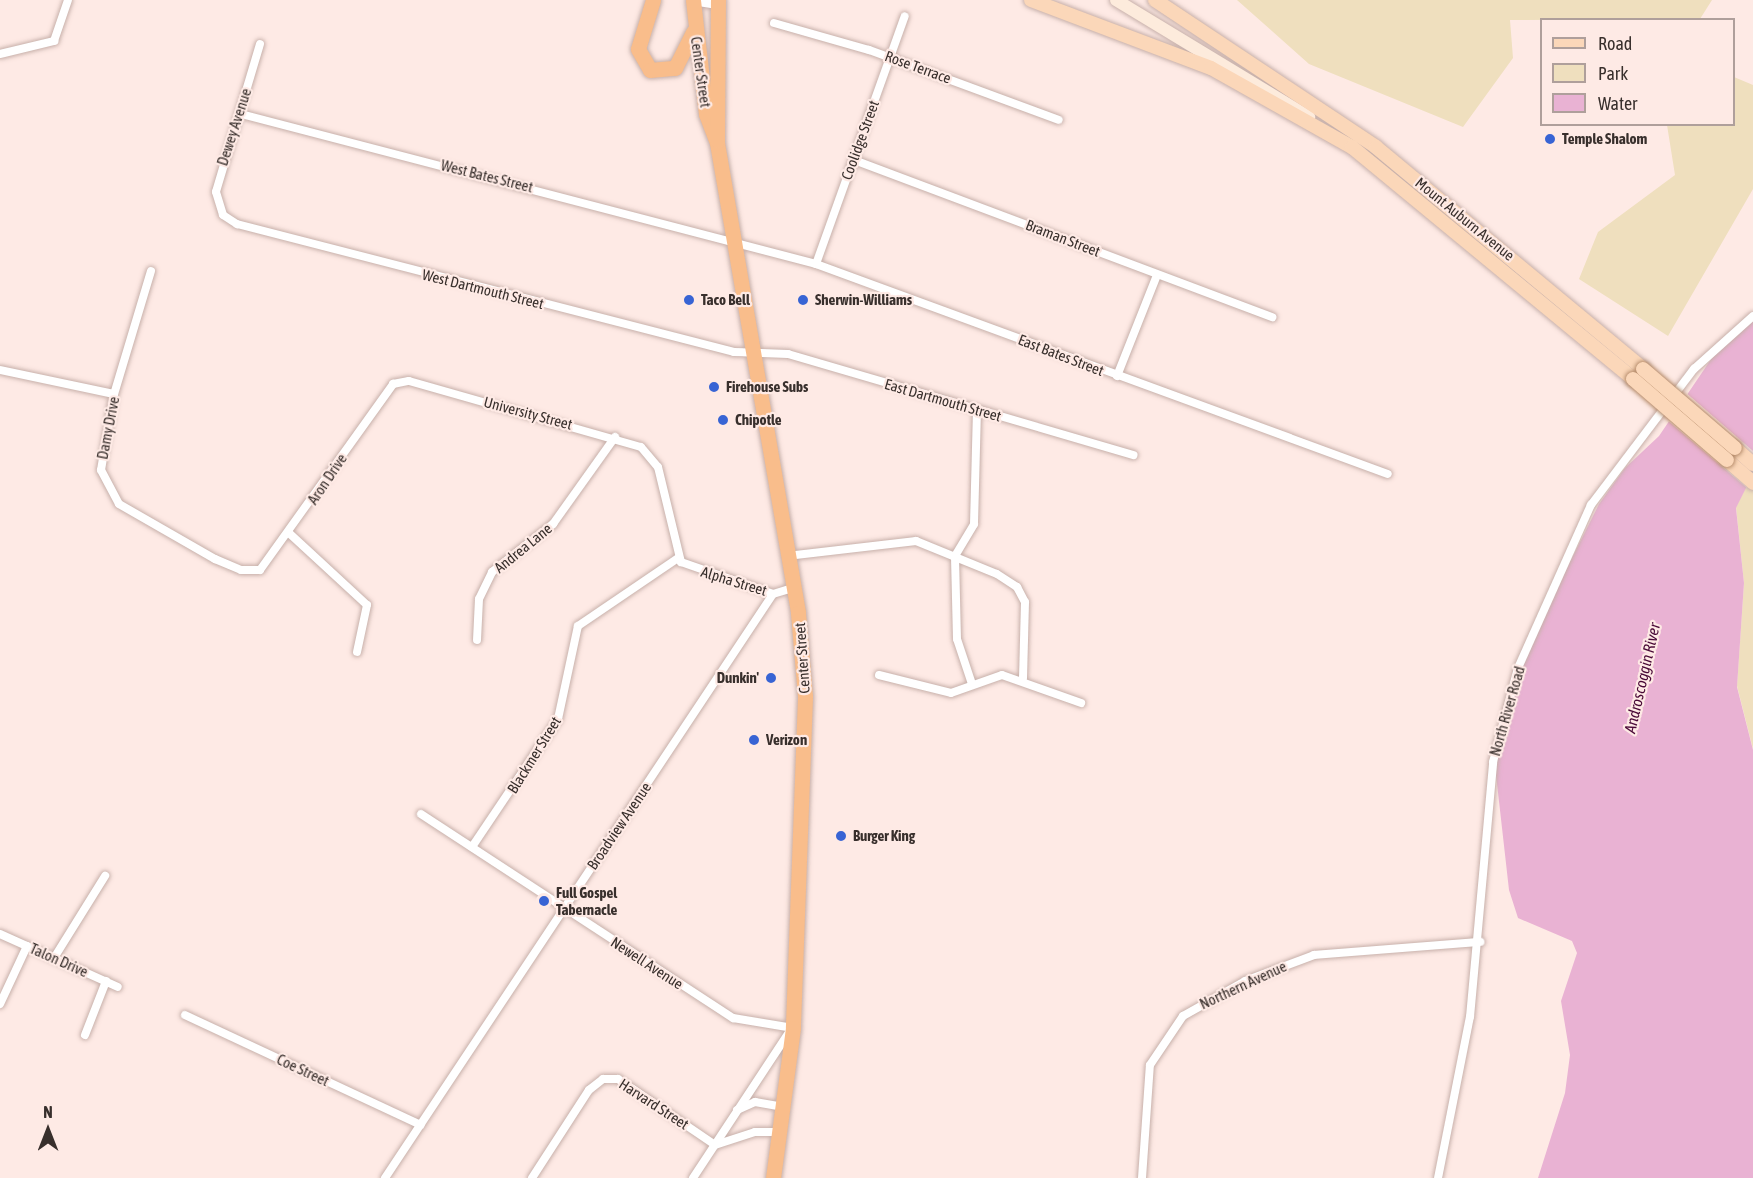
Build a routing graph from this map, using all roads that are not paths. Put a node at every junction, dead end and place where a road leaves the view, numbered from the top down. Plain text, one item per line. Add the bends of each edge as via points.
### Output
1 (68, 0) edge
2 (653, 0) edge
3 (691, 0) edge
4 (1031, 0) edge
5 (1116, 0) edge
6 (1155, 0) edge
7 (720, 2) edge
8 (904, 16) dead end
9 (774, 23) dead end
10 (695, 26) junction
11 (1168, 28) junction
12 (260, 44) dead end
13 (0, 54) edge
14 (890, 57) junction
15 (1242, 60) junction
16 (241, 114) junction
17 (1059, 120) dead end
18 (717, 143) junction
19 (1352, 147) junction
20 (854, 160) junction
21 (220, 211) joint
22 (733, 242) junction
23 (816, 264) junction
24 (151, 271) dead end
25 (1157, 275) junction
26 (1753, 316) edge
27 (1272, 317) dead end
28 (751, 352) junction
29 (0, 370) edge
30 (1638, 374) junction
31 (1118, 376) junction
32 (397, 383) joint
33 (114, 394) junction
34 (978, 410) junction
35 (615, 437) junction
36 (1731, 454) junction
37 (1134, 455) dead end
38 (1753, 464) edge
39 (1388, 474) dead end
40 (1753, 483) edge
41 (289, 533) junction
42 (787, 556) junction
43 (955, 556) junction
44 (678, 558) junction
45 (255, 572) joint
46 (793, 588) junction
47 (773, 594) junction
48 (477, 640) dead end
49 (357, 652) dead end
50 (879, 675) dead end
51 (1023, 678) junction
52 (972, 684) junction
53 (1081, 703) dead end
54 (421, 813) dead end
55 (472, 847) junction
56 (105, 876) dead end
57 (564, 908) junction
58 (0, 934) edge
59 (1480, 942) junction
60 (27, 946) junction
61 (54, 958) junction
62 (106, 981) junction
63 (118, 987) dead end
64 (0, 1004) edge
65 (185, 1015) dead end
66 (793, 1028) junction
67 (85, 1035) dead end
68 (785, 1108) junction
69 (735, 1112) junction
70 (421, 1125) junction
71 (781, 1132) junction
72 (715, 1145) junction
73 (385, 1178) edge
74 (532, 1178) edge
75 (693, 1178) edge
76 (773, 1178) edge
77 (1142, 1178) edge
78 (1438, 1178) edge

1 - 13 street via 54,41
2 - 10 highway via 638,49 650,70 675,68
3 - 7 street
3 - 10 highway, Center Street
4 - 19 main road via 1211,68
5 - 11 main road, Mount Auburn Avenue
6 - 15 main road
7 - 18 highway, Center Street
8 - 14 street, Coolidge Street
9 - 14 street, Rose Terrace
10 - 18 highway, Center Street via 706,114
11 - 15 main road, Mount Auburn Avenue
11 - 19 main road, Mount Auburn Avenue
12 - 16 street, Dewey Avenue
14 - 17 street, Rose Terrace
14 - 20 street, Coolidge Street
15 - 30 main road, Mount Auburn Avenue via 1376,147
16 - 21 street, Dewey Avenue via 220,169 216,192
16 - 22 street, West Bates Street
18 - 22 highway, Center Street
19 - 30 main road, Mount Auburn Avenue
20 - 23 street, Coolidge Street
20 - 25 street, Braman Street
21 - 28 street, West Dartmouth Street via 248,227 734,352
22 - 23 street, East Bates Street
22 - 28 highway, Center Street
23 - 31 street, East Bates Street
24 - 33 street, Damy Drive
25 - 27 street, Braman Street
25 - 31 street
26 - 59 street, North River Road via 1694,369 1592,505 1572,541 1518,668 1497,735
28 - 34 street, East Dartmouth Street via 788,354
28 - 42 highway, Center Street
29 - 33 street
30 - 36 main road, Mount Auburn Avenue, bridge
31 - 39 street, East Bates Street
32 - 35 street, University Street via 416,382
32 - 41 street, Aron Drive
33 - 45 street, Damy Drive via 101,470 114,498 176,538
34 - 37 street, East Dartmouth Street
34 - 43 street via 974,524
35 - 44 street, University Street via 654,459
35 - 48 street, Andrea Lane via 553,524 492,572 479,599
36 - 38 main road
36 - 40 main road
41 - 45 street, Aron Drive
41 - 49 street via 367,605
42 - 43 street via 898,540
42 - 46 highway, Center Street
43 - 51 street via 1017,587 1025,602
43 - 52 street via 957,639
44 - 47 street, Alpha Street via 700,572
44 - 55 street, Blackmer Street via 578,626 558,719
46 - 47 street, Alpha Street
46 - 66 highway, Center Street via 805,758
47 - 57 street, Broadview Avenue
50 - 52 street via 934,692 951,693
51 - 52 street via 990,676
51 - 53 street
54 - 55 street, Newell Avenue
55 - 57 street, Newell Avenue
56 - 61 street
57 - 66 street, Newell Avenue via 733,1018
57 - 70 street, Broadview Avenue
58 - 60 street, Talon Drive
59 - 77 street, Northern Avenue via 1301,958 1183,1016 1150,1065
59 - 78 street, North River Road via 1460,1084
60 - 61 street, Talon Drive
60 - 64 street
61 - 62 street, Talon Drive
62 - 63 street, Talon Drive
62 - 67 street
65 - 70 street, Coe Street
66 - 68 highway, Center Street
66 - 69 street
68 - 69 street via 751,1103
68 - 71 highway, Center Street
69 - 72 street
70 - 73 street, Broadview Avenue
71 - 72 street via 755,1132
71 - 76 highway, Center Street
72 - 74 street, Harvard Street via 618,1079 603,1079 589,1090
72 - 75 street

